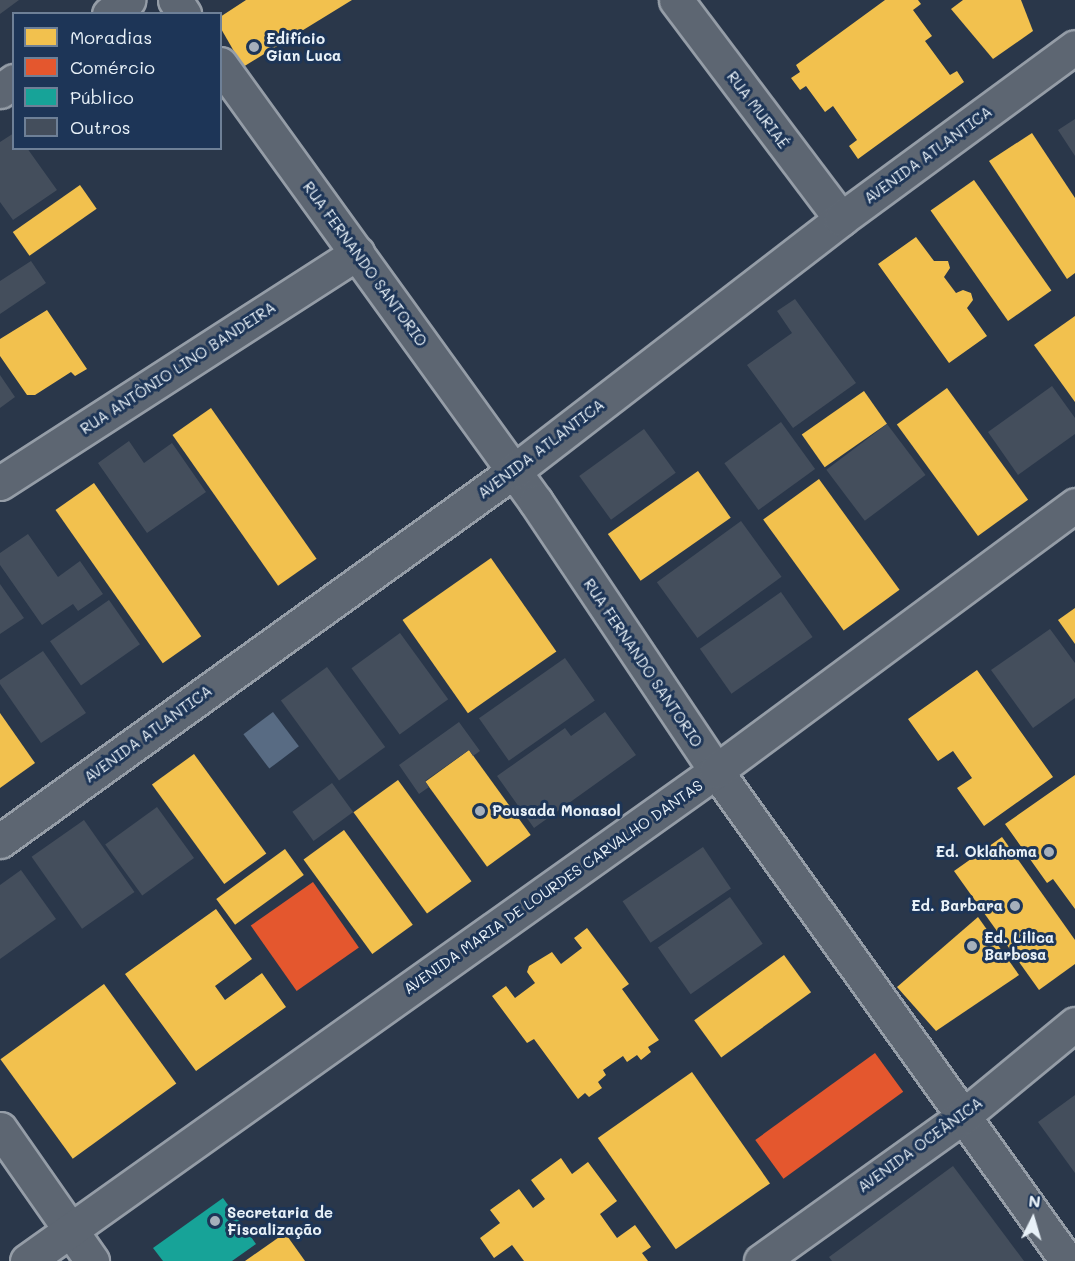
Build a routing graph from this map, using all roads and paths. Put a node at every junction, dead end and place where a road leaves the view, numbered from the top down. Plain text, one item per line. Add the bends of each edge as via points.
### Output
1 (128, 0) edge
2 (676, 0) edge
3 (112, 12) edge
4 (1075, 47) edge
5 (222, 67) edge
6 (841, 219) junction
7 (357, 254) junction
8 (514, 471) junction
9 (0, 483) edge
10 (1075, 505) edge
11 (716, 771) junction
12 (0, 841) edge
13 (1075, 1024) edge
14 (962, 1117) junction
15 (0, 1129) edge
16 (70, 1230) junction
17 (27, 1261) edge
18 (92, 1261) edge
19 (761, 1261) edge
20 (1067, 1261) edge

1 - 3 street
2 - 6 street, RUA MURIAÉ
4 - 6 street, AVENIDA ATLANTICA
5 - 7 street, RUA FERNANDO SANTORIO
6 - 8 street, AVENIDA ATLANTICA
7 - 8 street, RUA FERNANDO SANTORIO
7 - 9 street, RUA ANTÔNIO LINO BANDEIRA
8 - 11 street, RUA FERNANDO SANTORIO
8 - 12 street, AVENIDA ATLANTICA
10 - 11 street, AVENIDA MARIA DE LOURDES CARVALHO DANTAS
11 - 14 street, RUA FERNANDO SANTORIO
11 - 16 street, AVENIDA MARIA DE LOURDES CARVALHO DANTAS
13 - 14 street, AVENIDA OCEÂNICA
14 - 19 street, AVENIDA OCEÂNICA
14 - 20 street, RUA FERNANDO SANTORIO
15 - 16 street
16 - 17 street, AVENIDA MARIA DE LOURDES CARVALHO DANTAS
16 - 18 street

